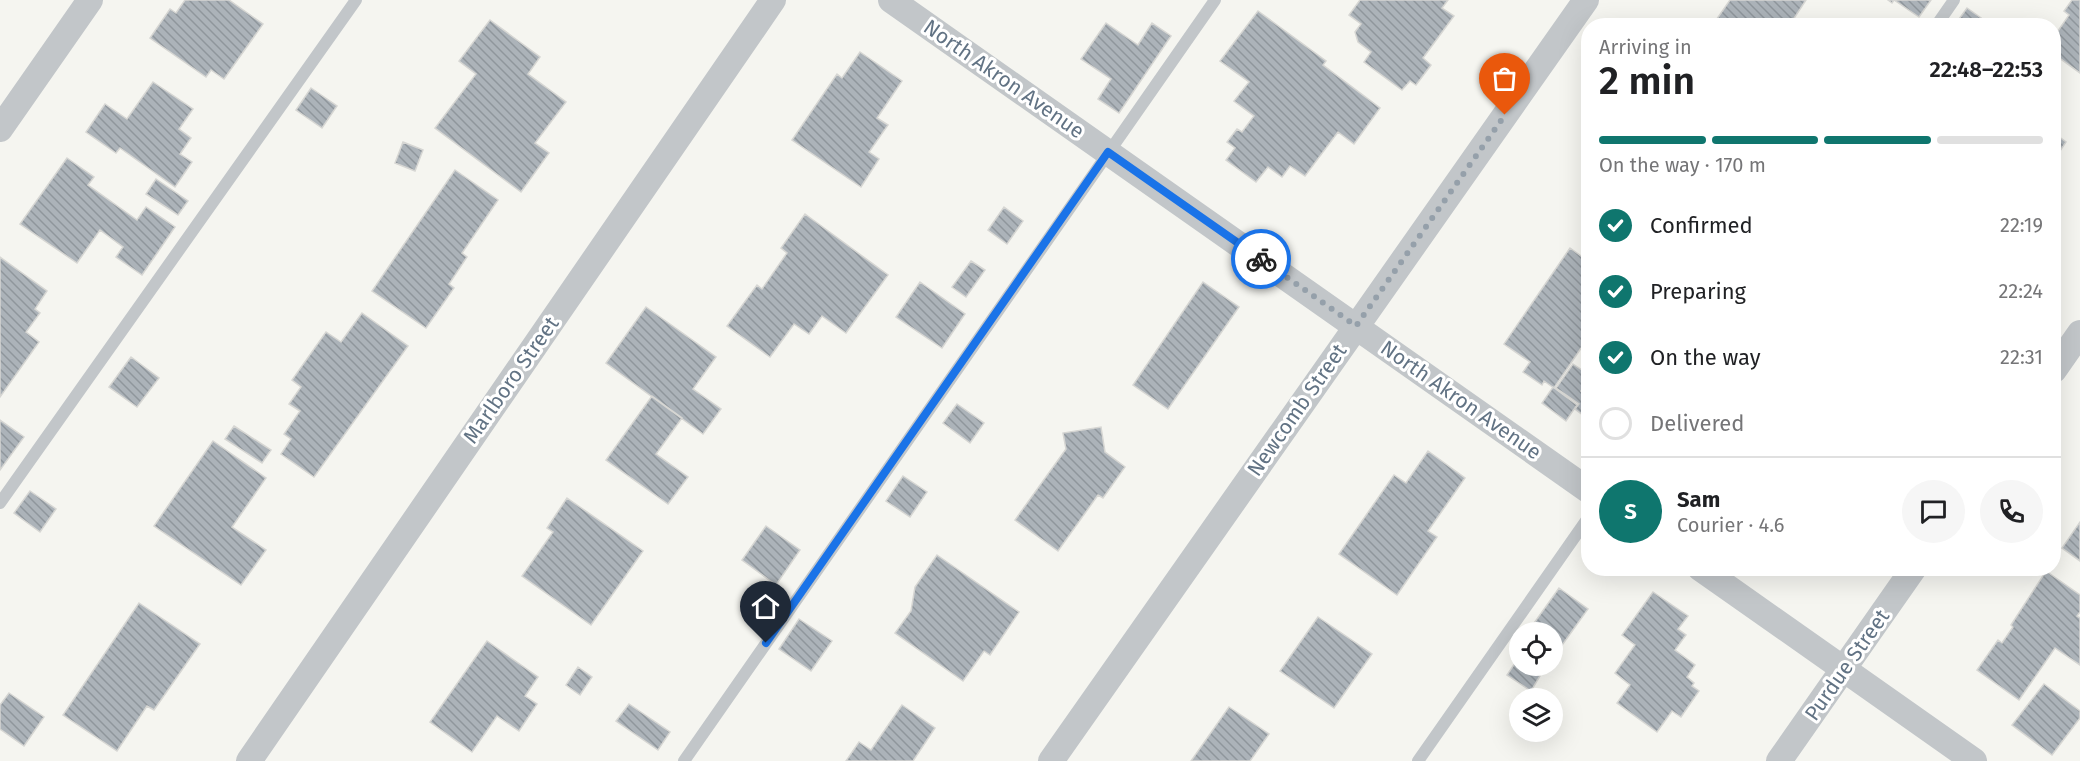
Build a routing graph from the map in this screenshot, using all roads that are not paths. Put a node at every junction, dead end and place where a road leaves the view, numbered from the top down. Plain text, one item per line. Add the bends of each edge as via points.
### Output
1 (90, 0) edge
2 (356, 0) edge
3 (773, 0) edge
4 (891, 0) edge
5 (1215, 0) edge
6 (1586, 0) edge
7 (1954, 0) edge
8 (1942, 18) edge
9 (0, 129) edge
10 (1108, 152) junction
11 (1356, 326) junction
12 (2080, 333) edge
13 (2061, 360) edge
14 (1581, 485) edge
15 (0, 503) edge
16 (1581, 528) edge
17 (1711, 576) edge
18 (1908, 576) edge
19 (1843, 670) junction
20 (249, 761) edge
21 (684, 761) edge
22 (1051, 761) edge
23 (1418, 761) edge
24 (1779, 761) edge
25 (1974, 761) edge

1 - 9 street
2 - 15 lane
3 - 20 street, Marlboro Street
4 - 10 street, North Akron Avenue
5 - 10 lane
6 - 11 street, Newcomb Street
7 - 8 lane
10 - 11 street, North Akron Avenue
10 - 21 lane
11 - 14 street, North Akron Avenue
11 - 22 street, Newcomb Street
12 - 13 street
16 - 23 lane
17 - 19 street
18 - 19 street, Purdue Street
19 - 24 street, Purdue Street
19 - 25 street

